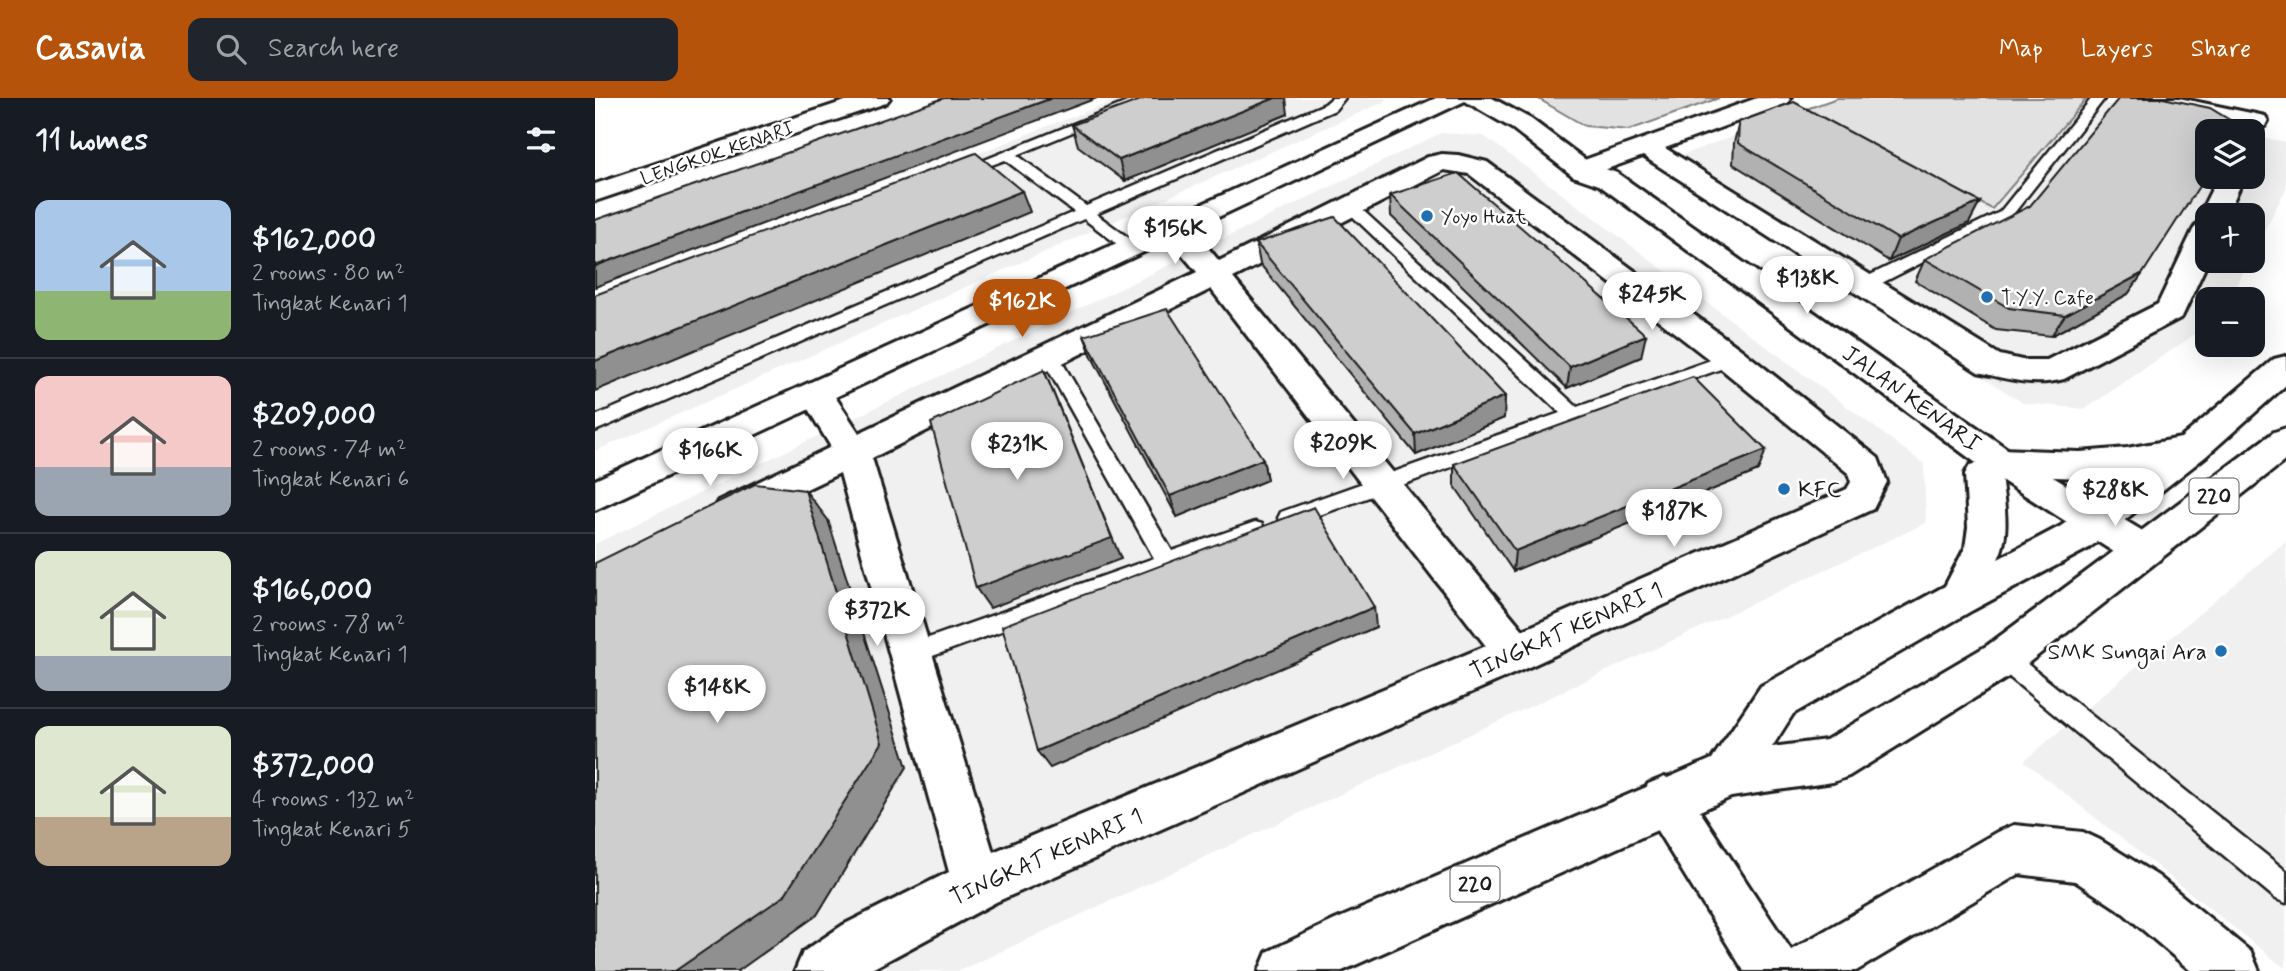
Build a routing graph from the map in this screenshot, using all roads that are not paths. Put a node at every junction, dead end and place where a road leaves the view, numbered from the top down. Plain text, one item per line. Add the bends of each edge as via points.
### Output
1 (803, 98) edge
2 (878, 98) edge
3 (1149, 98) edge
4 (1339, 98) edge
5 (1455, 98) edge
6 (1474, 98) edge
7 (2098, 98) edge
8 (2144, 98) edge
9 (1778, 105) edge
10 (826, 116) junction
11 (2255, 117) edge
12 (1644, 146) junction
13 (1009, 155) junction
14 (1582, 170) junction
15 (944, 179) edge
16 (595, 193) edge
17 (1352, 208) junction
18 (1969, 210) edge
19 (1086, 213) junction
20 (1993, 222) junction
21 (1173, 227) junction
22 (1131, 247) junction
23 (2195, 257) edge
24 (1214, 273) junction
25 (1864, 285) junction
26 (1049, 355) junction
27 (1731, 359) junction
28 (2286, 367) edge
29 (816, 394) junction
30 (1574, 415) junction
31 (595, 424) edge
32 (2286, 441) edge
33 (2192, 448) junction
34 (852, 451) junction
35 (1992, 468) junction
36 (1382, 484) junction
37 (595, 496) edge
38 (705, 524) edge
39 (2086, 529) junction
40 (2131, 559) junction
41 (1167, 562) junction
42 (1959, 598) junction
43 (1516, 653) junction
44 (911, 654) junction
45 (2003, 658) junction
46 (1728, 775) junction
47 (1665, 800) junction
48 (978, 884) junction
49 (2286, 889) edge
50 (822, 971) edge
51 (1286, 971) edge
52 (1774, 971) edge
53 (1806, 971) edge
54 (2232, 971) edge

1 - 10 street
2 - 10 street, LENGKOK KENARI
3 - 13 lane
4 - 19 lane via 1330,107
5 - 21 street
6 - 14 street, JALAN KENARI via 1522,124
7 - 20 lane via 2005,215
8 - 11 street
9 - 12 street
10 - 16 street, LENGKOK KENARI
12 - 14 street
12 - 25 street
13 - 15 lane
13 - 19 lane
14 - 35 street, JALAN KENARI via 1583,187
17 - 24 street, TINGKAT KENARI 1
17 - 27 street, TINGKAT KENARI 1 via 1437,163 1457,161 1478,168
17 - 30 lane
18 - 20 lane
19 - 22 lane
19 - 31 lane
20 - 25 lane
21 - 22 street
21 - 24 street
22 - 29 street
23 - 25 street via 2171,310 2052,371 2022,371 1990,363
24 - 26 street, TINGKAT KENARI 1
24 - 36 street
26 - 34 street, TINGKAT KENARI 1
26 - 41 lane
27 - 30 lane
27 - 43 street, TINGKAT KENARI 1 via 1865,467 1869,482 1860,499
28 - 33 street, 220
29 - 34 street
29 - 37 street
30 - 36 lane
32 - 40 street, 220
33 - 35 street via 2127,461
33 - 39 street, 220
34 - 38 street, TINGKAT KENARI 1
34 - 44 street
35 - 39 street, JALAN KENARI
35 - 42 street via 1984,548
36 - 41 lane
36 - 43 street
39 - 40 street, JALAN KENARI
39 - 42 street, 220
40 - 45 street, 220
41 - 44 lane
42 - 46 street, 220 via 1777,700
43 - 48 street, TINGKAT KENARI 1
44 - 48 street
45 - 46 street, 220 via 1833,761
45 - 49 lane
46 - 47 street, 220
47 - 51 street, 220
47 - 52 street
48 - 50 street, TINGKAT KENARI 1 via 862,944
53 - 54 street via 2014,849 2084,858 2140,894

